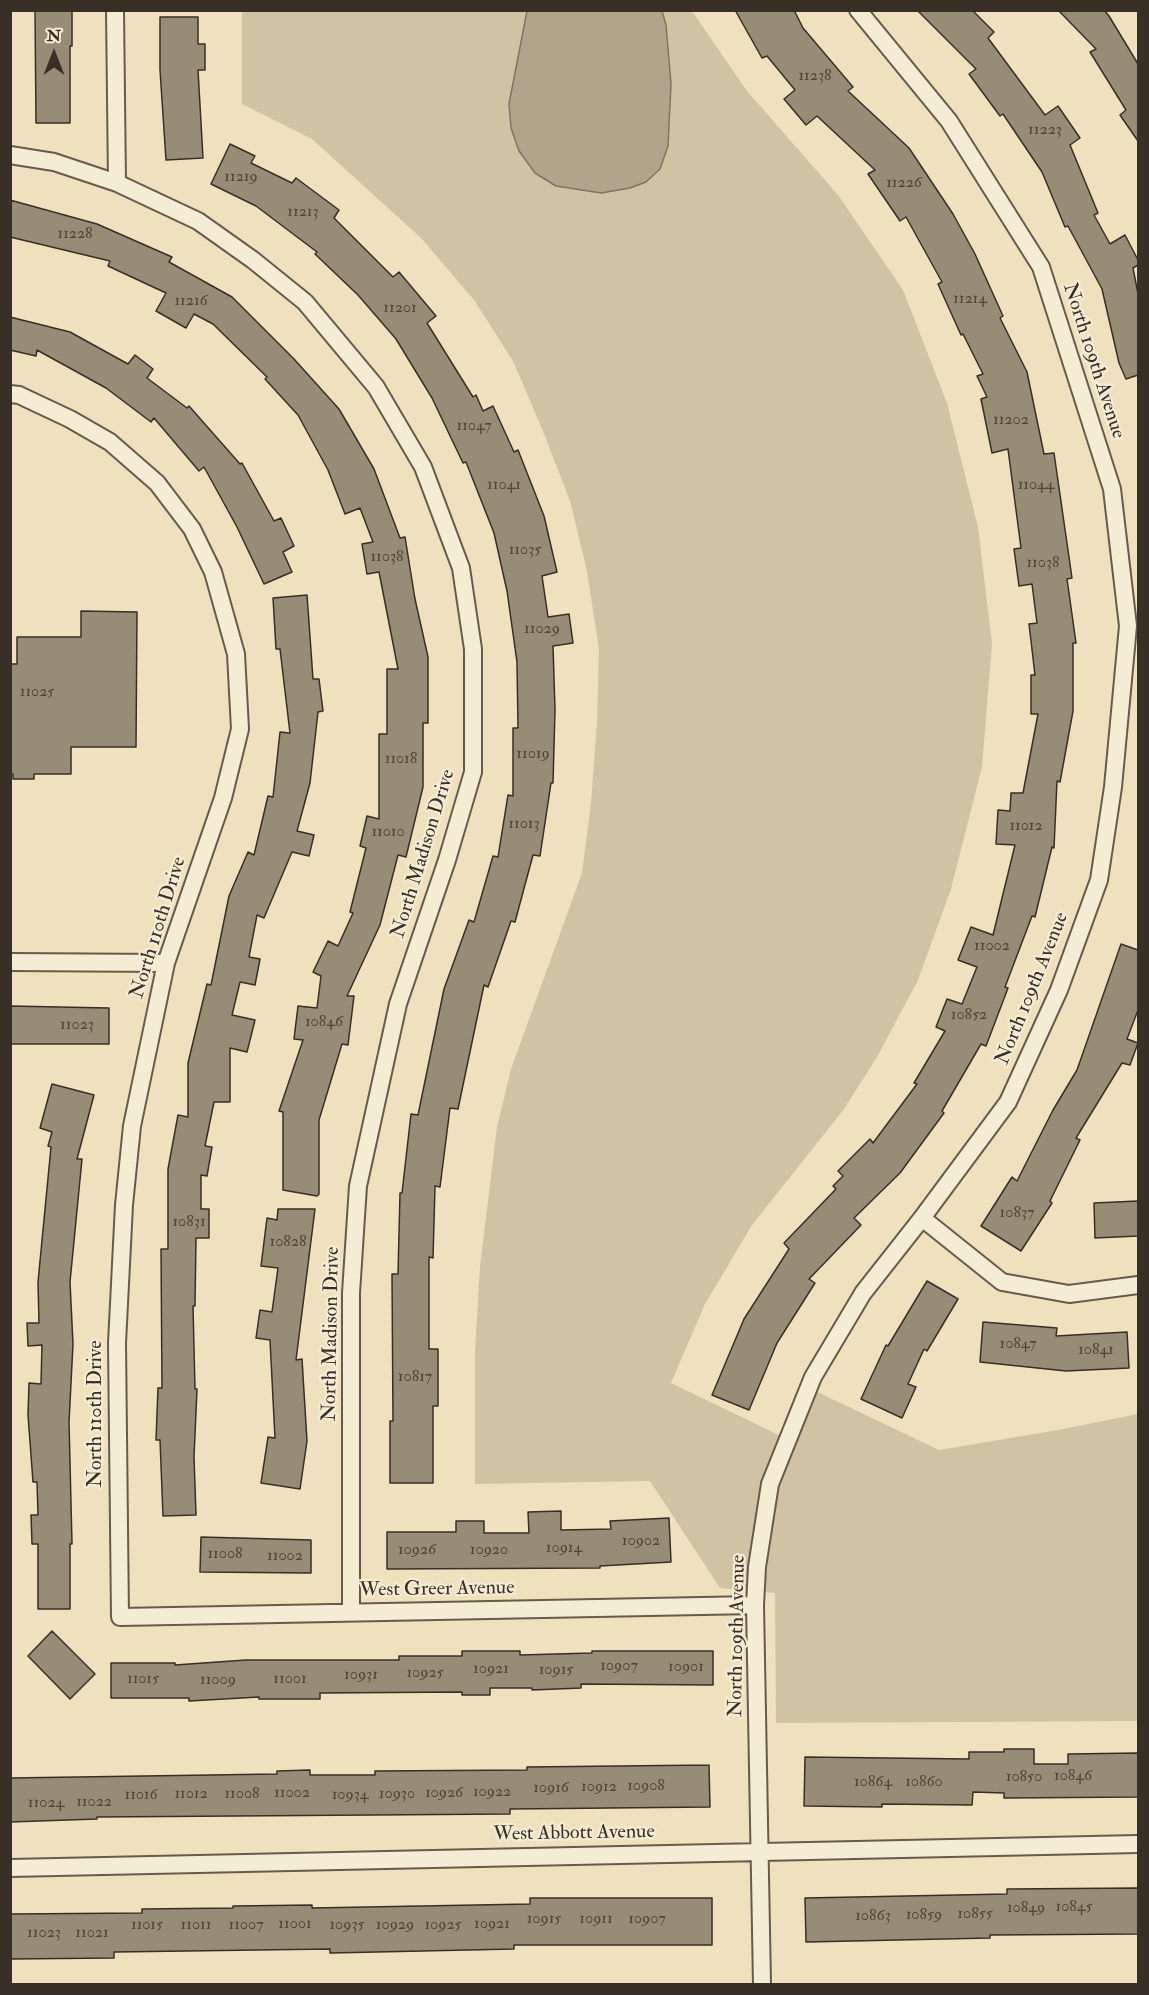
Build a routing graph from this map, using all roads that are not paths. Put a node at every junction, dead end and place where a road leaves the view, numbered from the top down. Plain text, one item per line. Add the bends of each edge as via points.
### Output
1 (115, 10) edge
2 (858, 10) edge
3 (10, 155) edge
4 (117, 183) junction
5 (10, 394) edge
6 (10, 962) edge
7 (166, 963) junction
8 (922, 1218) junction
9 (1138, 1285) edge
10 (755, 1605) junction
11 (351, 1612) junction
12 (120, 1617) joint
13 (1138, 1844) edge
14 (759, 1851) junction
15 (10, 1868) edge
16 (762, 1984) edge

1 - 4 street
2 - 8 street, North 109th Avenue via 949,121 1041,267 1112,489 1128,626 1113,787 1099,880 1059,990 1008,1102
3 - 4 street, North Madison Drive via 54,162
4 - 11 street, North Madison Drive via 198,221 305,302 376,387 423,467 461,568 473,649 473,772 398,1004 358,1186 351,1293
5 - 7 street, North 110th Drive via 70,419 110,442 157,483 192,529 213,572 236,654 240,729 222,798
6 - 7 street
7 - 12 street, North 110th Drive via 132,1126 124,1204 117,1343
8 - 9 street via 1002,1282 1069,1294
8 - 10 street, North 109th Avenue via 863,1293 813,1377 770,1485
10 - 11 street, West Greer Avenue
10 - 14 street, North 109th Avenue
11 - 12 street, West Greer Avenue
13 - 14 street, West Abbott Avenue
14 - 15 street, West Abbott Avenue
14 - 16 street, North 109th Avenue

